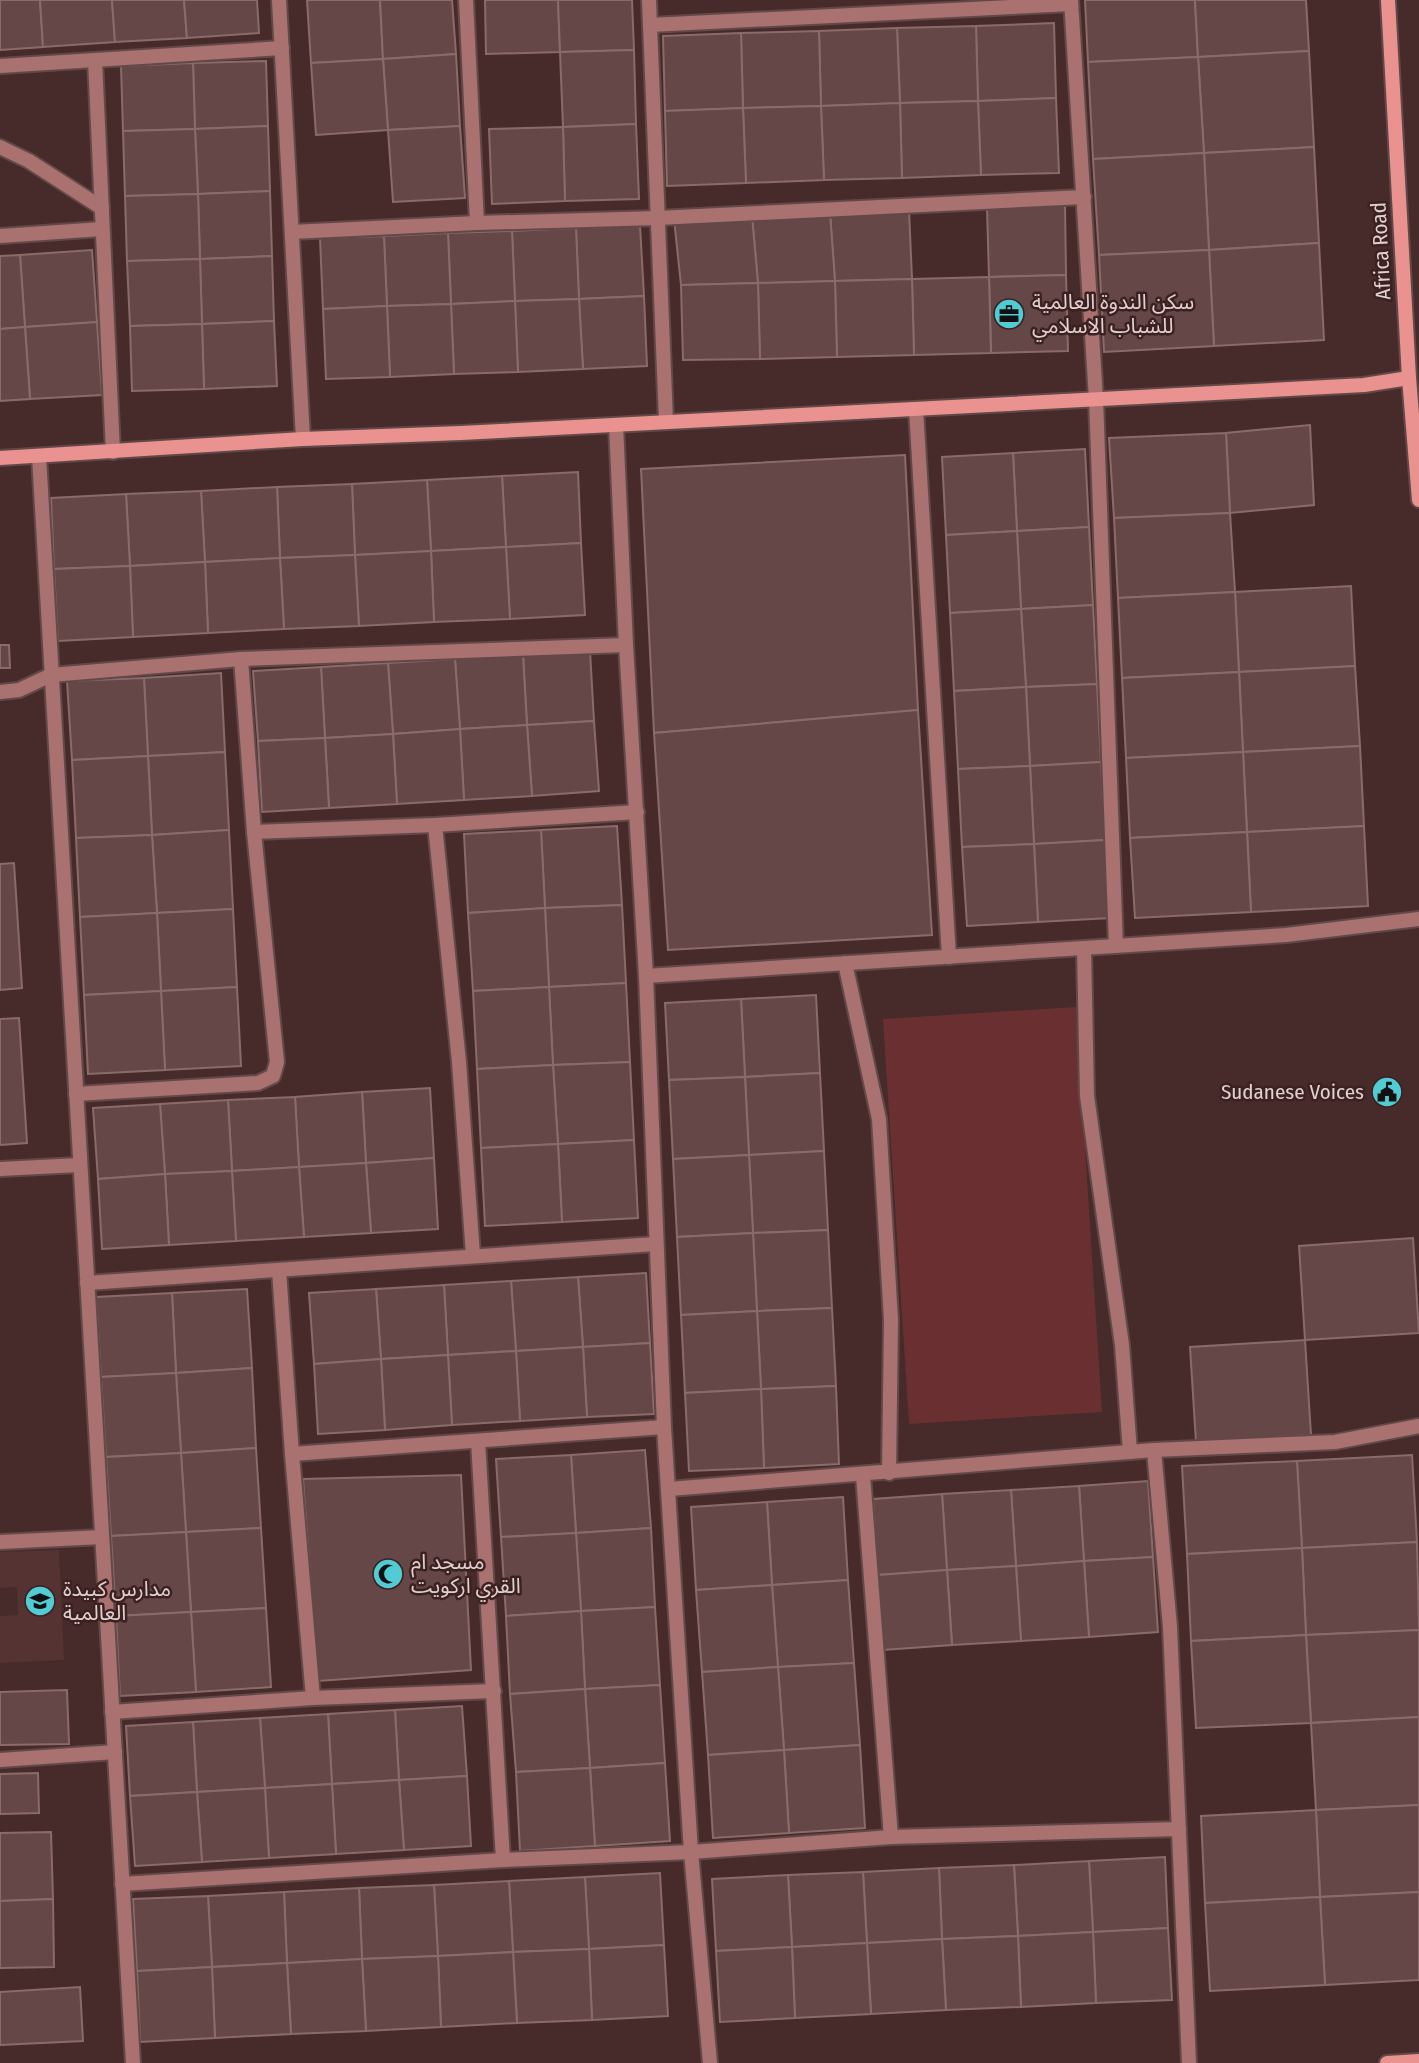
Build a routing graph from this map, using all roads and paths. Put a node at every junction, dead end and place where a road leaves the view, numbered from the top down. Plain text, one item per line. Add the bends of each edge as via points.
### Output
1 (279, 0) edge
2 (466, 0) edge
3 (649, 0) edge
4 (1388, 0) edge
5 (1071, 2) edge
6 (884, 7) edge
7 (650, 24) junction
8 (282, 48) junction
9 (95, 60) junction
10 (0, 66) edge
11 (0, 146) edge
12 (1084, 197) junction
13 (102, 208) junction
14 (658, 218) junction
15 (477, 223) junction
16 (102, 229) junction
17 (292, 232) junction
18 (0, 236) edge
19 (1409, 378) junction
20 (1096, 399) junction
21 (916, 409) junction
22 (666, 421) junction
23 (616, 425) junction
24 (303, 439) junction
25 (113, 452) junction
26 (38, 456) junction
27 (0, 458) edge
28 (1419, 500) edge
29 (626, 645) junction
30 (241, 659) junction
31 (51, 675) junction
32 (0, 692) edge
33 (637, 812) junction
34 (435, 825) junction
35 (254, 832) junction
36 (1419, 919) edge
37 (1116, 946) junction
38 (1084, 948) junction
39 (949, 957) junction
40 (845, 963) junction
41 (646, 976) junction
42 (76, 1094) junction
43 (79, 1165) junction
44 (0, 1170) edge
45 (655, 1244) junction
46 (473, 1255) junction
47 (279, 1270) junction
48 (87, 1283) junction
49 (1419, 1426) edge
50 (664, 1427) junction
51 (478, 1441) junction
52 (1154, 1450) junction
53 (1130, 1452) junction
54 (292, 1454) junction
55 (889, 1473) junction
56 (863, 1475) junction
57 (669, 1489) junction
58 (102, 1537) junction
59 (0, 1542) edge
60 (494, 1691) junction
61 (313, 1698) junction
62 (112, 1712) junction
63 (115, 1752) junction
64 (0, 1759) edge
65 (1179, 1829) junction
66 (891, 1837) junction
67 (691, 1852) junction
68 (503, 1860) junction
69 (122, 1884) junction
70 (1419, 2061) edge
71 (133, 2063) edge
72 (710, 2063) edge
73 (1189, 2063) edge
74 (1387, 2063) edge

1 - 8 street
2 - 15 street
3 - 7 street
4 - 19 street, Africa Road
5 - 6 street
5 - 12 street
6 - 7 street
7 - 14 street
8 - 9 street
8 - 17 street
9 - 10 street
9 - 13 street
11 - 13 street
12 - 14 street
12 - 20 street
13 - 16 street
14 - 15 street
14 - 22 street
15 - 17 street
16 - 18 street
16 - 25 street
17 - 24 street
19 - 20 street via 1364,385
19 - 28 street, Africa Road
20 - 21 street
20 - 37 street
21 - 22 street
21 - 39 street
22 - 23 street
23 - 24 street
23 - 29 street
24 - 25 street
25 - 26 street
26 - 27 street
26 - 31 street
29 - 30 street
29 - 33 street
30 - 31 street
30 - 35 street
31 - 32 street via 19,690
31 - 42 street
33 - 34 street
33 - 41 street
34 - 35 street
34 - 46 street
35 - 42 street via 277,1062 273,1076 258,1083
36 - 37 street via 1286,935
37 - 38 street
38 - 39 street
38 - 53 street via 1087,1096 1122,1345
39 - 40 street
40 - 41 street
40 - 55 street via 879,1119 891,1320
41 - 45 street
42 - 43 street
43 - 44 street
43 - 48 street
45 - 46 street
45 - 50 street
46 - 47 street
47 - 48 street
47 - 54 street
48 - 58 street
49 - 52 street via 1335,1442
50 - 51 street
50 - 57 street
51 - 54 street
51 - 60 street
52 - 53 street
52 - 65 street via 1170,1627
53 - 55 street
54 - 61 street
55 - 56 street
56 - 57 street
56 - 66 street
57 - 67 street
58 - 59 street
58 - 62 street
60 - 61 street
60 - 68 street
61 - 62 street
62 - 63 street
63 - 64 street
63 - 69 street
65 - 66 street
65 - 73 street
66 - 67 street
67 - 68 street
67 - 72 street
68 - 69 street
69 - 71 street
70 - 74 street

